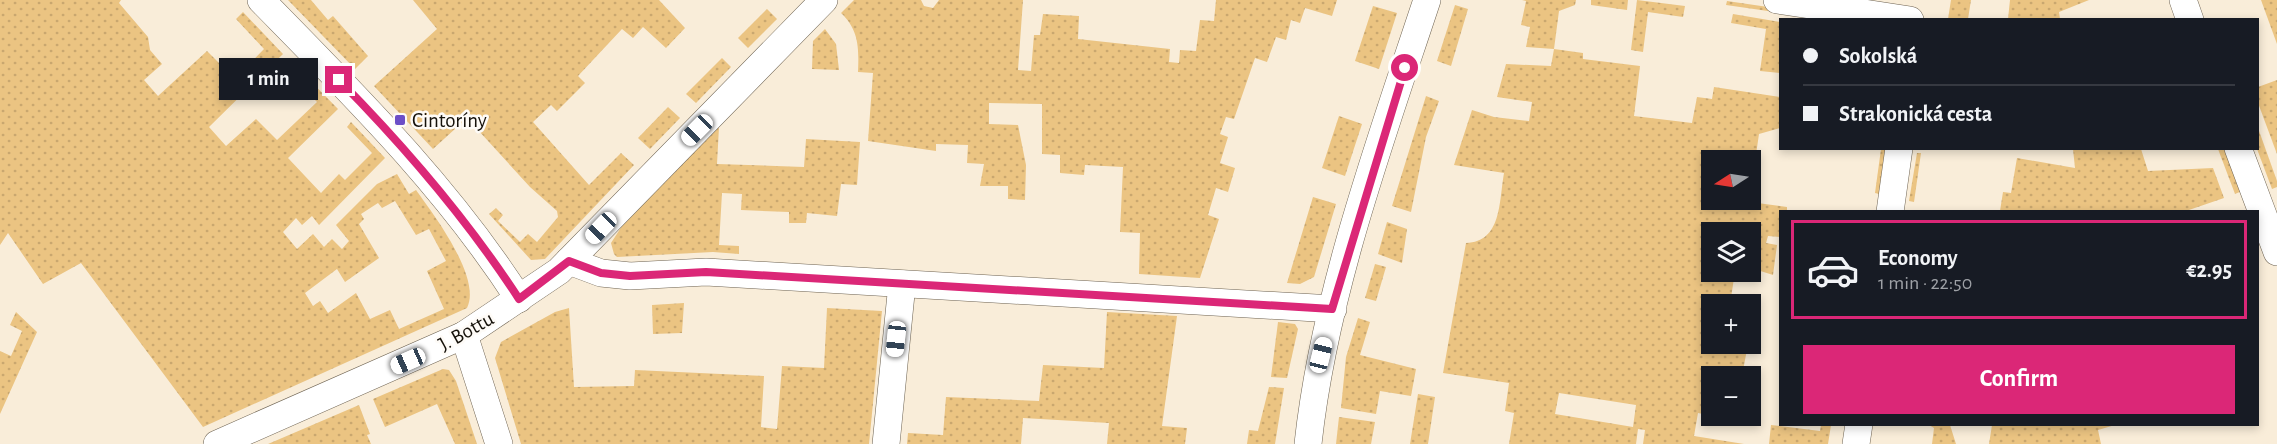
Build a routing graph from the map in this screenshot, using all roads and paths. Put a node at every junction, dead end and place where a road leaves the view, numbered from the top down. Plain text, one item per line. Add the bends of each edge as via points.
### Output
1 (261, 0) edge
2 (824, 0) edge
3 (1427, 0) edge
4 (1778, 0) edge
5 (1921, 0) edge
6 (2183, 0) edge
7 (1897, 18) edge
8 (1918, 18) edge
9 (2189, 18) edge
10 (1899, 150) edge
11 (2239, 150) edge
12 (1890, 210) edge
13 (2277, 252) edge
14 (569, 261) junction
15 (902, 284) junction
16 (519, 299) junction
17 (1332, 309) junction
18 (464, 335) junction
19 (1859, 426) edge
20 (217, 444) edge
21 (499, 444) edge
22 (886, 444) edge
23 (1308, 444) edge
24 (1856, 444) edge

1 - 16 street via 450,201
2 - 14 street, J. Bottu
3 - 17 street
4 - 7 street
5 - 8 street
6 - 9 street
10 - 12 street
11 - 13 street
14 - 15 street via 601,273 630,276 706,272
14 - 16 street, J. Bottu
15 - 17 street
15 - 22 street
16 - 18 street, J. Bottu
17 - 23 street
18 - 20 street, J. Bottu
18 - 21 street
19 - 24 street

